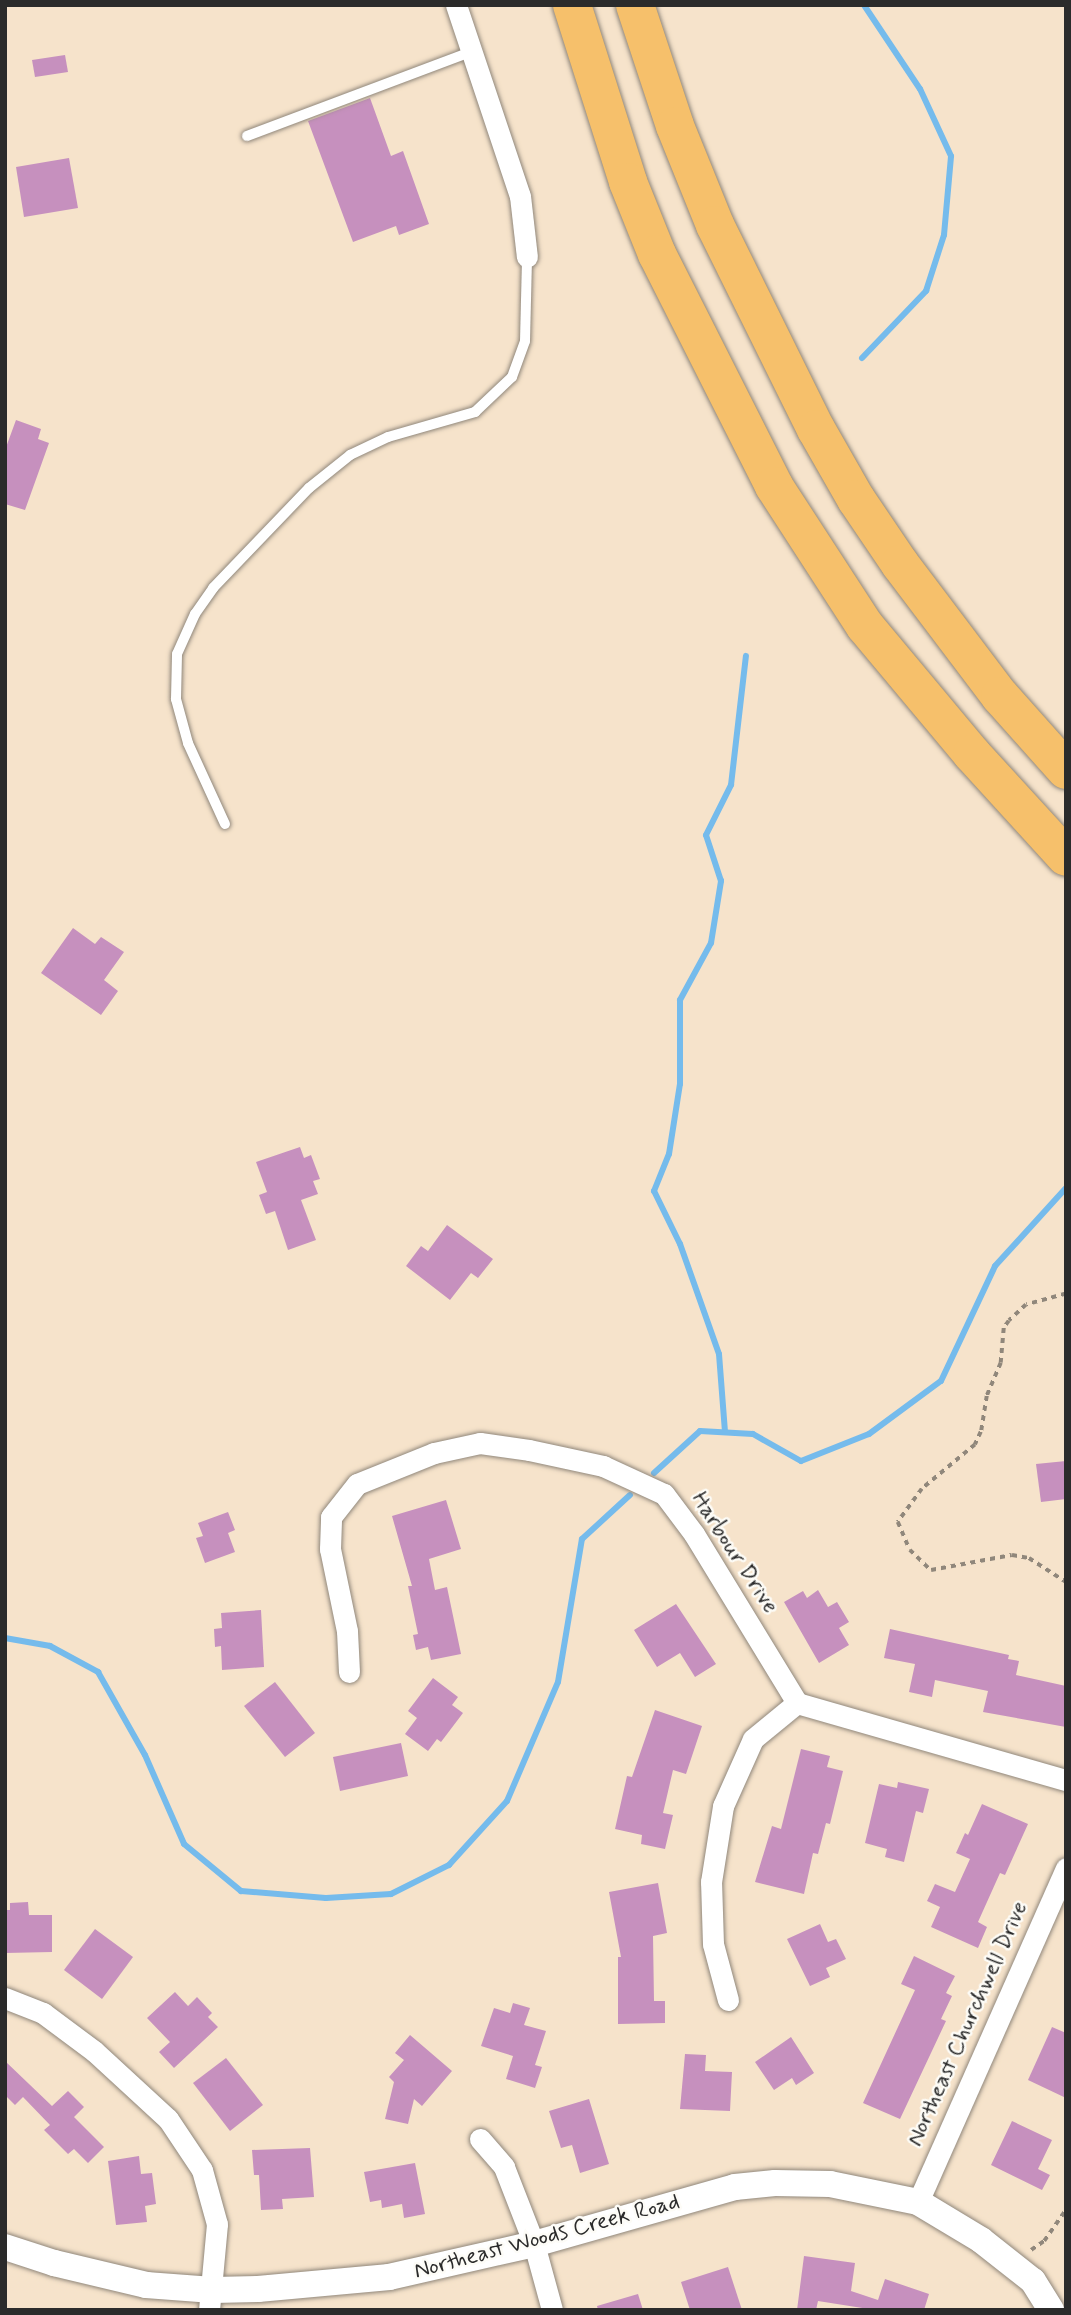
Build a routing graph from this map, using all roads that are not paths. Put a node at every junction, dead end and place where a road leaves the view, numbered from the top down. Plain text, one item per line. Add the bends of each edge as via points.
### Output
1 (456, 5) edge
2 (572, 5) edge
3 (635, 5) edge
4 (471, 52) junction
5 (247, 136) dead end
6 (527, 257) joint
7 (1066, 770) edge
8 (225, 824) dead end
9 (1066, 857) edge
10 (349, 1672) dead end
11 (797, 1703) junction
12 (1066, 1780) edge
13 (1066, 1868) edge
14 (5, 1998) edge
15 (728, 2000) dead end
16 (481, 2139) dead end
17 (918, 2202) junction
18 (534, 2245) junction
19 (5, 2246) edge
20 (211, 2300) edge
21 (552, 2310) edge
22 (1051, 2310) edge

1 - 4 street
2 - 9 highway via 628,182 657,254 774,485 865,626 971,754
3 - 7 highway via 675,126 715,225 816,429 901,565 1000,696
4 - 5 lane
4 - 6 street via 520,196
6 - 8 lane via 525,341 513,377 475,412 388,437 350,455 309,488 213,588 195,614 177,654 176,699 188,743
10 - 11 street, Harbour Drive via 347,1631 330,1549 331,1517 357,1484 434,1453 480,1443 603,1466 664,1494 694,1534
11 - 12 street
11 - 15 street via 753,1739 723,1806 711,1882 713,1944
13 - 17 street, Northeast Churchwell Drive
14 - 20 street via 43,2013 74,2035 168,2119 202,2171 217,2224
16 - 18 street via 504,2167
17 - 18 street, Northeast Woods Creek Road via 830,2184 735,2187
17 - 22 street, Northeast Woods Creek Road via 981,2240 1033,2281
18 - 20 street, Northeast Woods Creek Road via 389,2277 258,2290
18 - 21 street
19 - 20 street, Northeast Woods Creek Road via 54,2263

